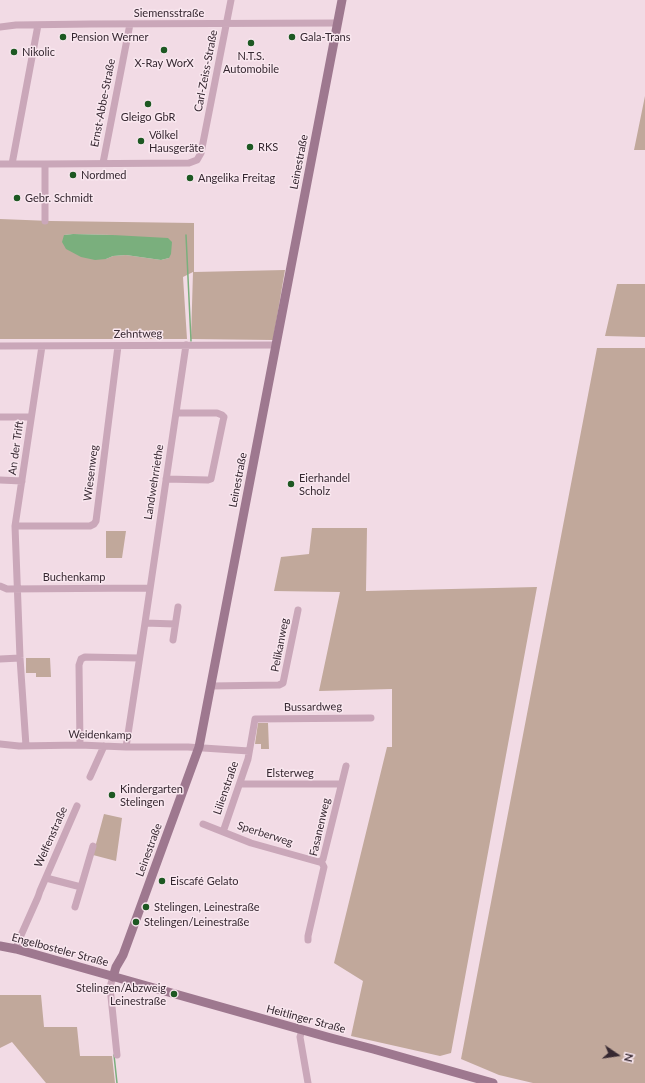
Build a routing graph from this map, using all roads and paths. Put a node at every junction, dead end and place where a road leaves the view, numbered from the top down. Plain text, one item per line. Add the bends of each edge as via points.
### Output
1 (231, 0) edge
2 (342, 0) edge
3 (226, 23) junction
4 (338, 23) junction
5 (130, 24) junction
6 (38, 25) junction
7 (0, 27) edge
8 (102, 163) junction
9 (0, 164) edge
10 (12, 164) junction
11 (45, 164) junction
12 (45, 221) dead end
13 (186, 345) junction
14 (276, 345) junction
15 (0, 346) edge
16 (42, 346) junction
17 (118, 346) junction
18 (176, 413) junction
19 (0, 417) edge
20 (31, 417) junction
21 (166, 479) junction
22 (0, 480) edge
23 (22, 481) junction
24 (15, 526) junction
25 (0, 586) edge
26 (150, 588) junction
27 (18, 589) junction
28 (178, 607) dead end
29 (298, 610) dead end
30 (145, 623) junction
31 (175, 624) junction
32 (173, 640) dead end
33 (0, 658) edge
34 (20, 658) junction
35 (139, 658) junction
36 (211, 686) junction
37 (371, 718) dead end
38 (255, 719) joint
39 (0, 744) edge
40 (80, 745) junction
41 (26, 746) junction
42 (104, 746) junction
43 (126, 747) junction
44 (199, 747) junction
45 (249, 751) junction
46 (346, 766) dead end
47 (90, 777) dead end
48 (240, 784) junction
49 (341, 784) junction
50 (77, 806) dead end
51 (203, 824) dead end
52 (223, 832) junction
53 (93, 846) dead end
54 (321, 861) junction
55 (46, 878) junction
56 (81, 887) junction
57 (75, 907) dead end
58 (308, 940) dead end
59 (0, 946) edge
60 (16, 949) junction
61 (116, 978) junction
62 (302, 1030) junction
63 (117, 1055) dead end
64 (308, 1083) edge
65 (493, 1083) edge

1 - 3 street, Carl-Zeiss-Straße
2 - 4 street, Leinestraße
3 - 4 street, Siemensstraße
3 - 5 street, Siemensstraße
3 - 8 street, Carl-Zeiss-Straße via 198,158 189,163
4 - 14 street, Leinestraße
5 - 6 street, Siemensstraße
5 - 8 street, Ernst-Abbe-Straße
6 - 7 street, Siemensstraße
6 - 10 street
8 - 11 street, Carl-Zeiss-Straße
9 - 10 street, Carl-Zeiss-Straße
10 - 11 street, Carl-Zeiss-Straße
11 - 12 street
13 - 14 street, Zehntweg
13 - 17 street, Zehntweg
13 - 18 street, Landwehrriethe
14 - 36 street, Leinestraße
15 - 16 street, Zehntweg
16 - 17 street, Zehntweg
16 - 20 street, An der Trift
17 - 24 street, Wiesenweg via 96,521 90,526
18 - 21 street, Landwehrriethe
18 - 21 street via 218,413 224,417 210,480
19 - 20 street
20 - 23 street, An der Trift
21 - 26 street, Landwehrriethe
22 - 23 street
23 - 24 street, An der Trift
24 - 27 street, An der Trift
25 - 27 street, Buchenkamp
26 - 27 street, Buchenkamp
26 - 30 street, Landwehrriethe
27 - 34 street, An der Trift
28 - 31 street
29 - 36 street, Pelikanweg via 283,683
30 - 31 street
30 - 35 street, Landwehrriethe
31 - 32 street
33 - 34 street
34 - 41 street, An der Trift
35 - 40 street via 81,659
35 - 43 street, Landwehrriethe
36 - 44 street, Leinestraße
37 - 38 street, Bussardweg
38 - 45 street, Lilienstraße
39 - 41 street, Weidenkamp
40 - 41 street, Weidenkamp
40 - 42 street, Weidenkamp
42 - 43 street, Weidenkamp
42 - 47 street
43 - 44 street, Weidenkamp
44 - 45 street, Lilienstraße
44 - 61 street, Leinestraße via 124,955 116,967
45 - 48 street, Lilienstraße
46 - 49 street, Fasanenweg
48 - 49 street, Elsterweg
48 - 52 street, Lilienstraße
49 - 54 street, Fasanenweg
50 - 55 street, Welfenstraße
51 - 52 street, Sperberweg
52 - 54 street, Sperberweg via 251,843
53 - 56 street
54 - 58 street, Fasanenweg via 324,867
55 - 56 street, Welfenstraße
55 - 60 street, Welfenstraße
56 - 57 street
59 - 60 street, Engelbosteler Straße
60 - 61 street, Engelbosteler Straße
61 - 62 street, Heitlinger Straße
61 - 63 street via 110,987
62 - 64 street via 300,1037
62 - 65 street, Heitlinger Straße

